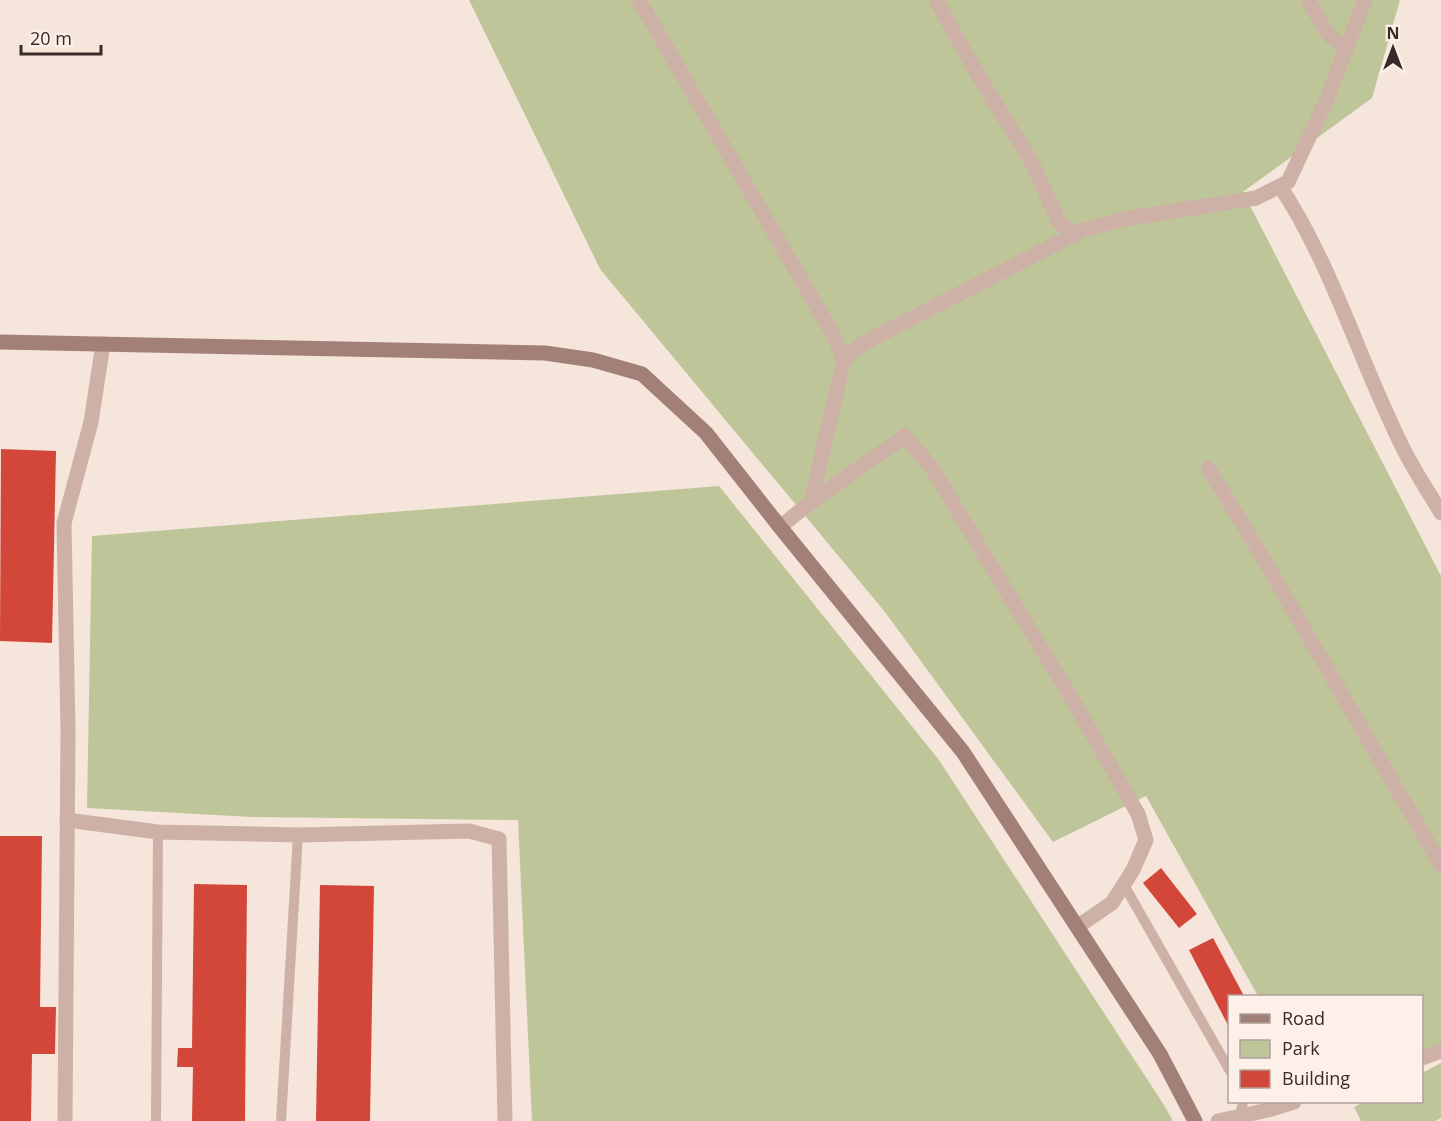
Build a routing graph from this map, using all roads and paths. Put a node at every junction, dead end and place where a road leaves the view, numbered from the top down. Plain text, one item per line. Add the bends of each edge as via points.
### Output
1 (639, 0) edge
2 (936, 0) edge
3 (1308, 0) edge
4 (1365, 0) edge
5 (1346, 49) junction
6 (1280, 186) junction
7 (1075, 235) junction
8 (0, 342) edge
9 (103, 344) junction
10 (844, 358) junction
11 (1208, 468) dead end
12 (811, 502) junction
13 (1441, 513) edge
14 (780, 527) junction
15 (67, 820) junction
16 (158, 832) junction
17 (298, 835) junction
18 (1441, 865) edge
19 (1124, 885) junction
20 (1077, 927) junction
21 (1441, 1051) edge
22 (1423, 1058) edge
23 (1228, 1067) edge
24 (1281, 1103) edge
25 (1241, 1109) edge
26 (65, 1121) edge
27 (156, 1121) edge
28 (280, 1121) edge
29 (505, 1121) edge
30 (1194, 1121) edge
31 (1218, 1121) edge

1 - 10 street
2 - 7 street via 1031,161 1059,222
3 - 5 street via 1328,34
4 - 5 street
5 - 6 street via 1288,182
6 - 7 street via 1256,198 1124,219
6 - 13 street via 1323,262 1402,446
7 - 10 street via 862,344
8 - 9 street
9 - 14 street via 545,353 593,360 642,374 706,433
9 - 15 street via 91,422 64,523
10 - 12 street
11 - 18 street
12 - 14 street
12 - 19 street via 905,436 932,468 1138,814 1146,840
14 - 20 street via 963,752
15 - 16 street
15 - 26 street
16 - 17 street
16 - 27 lane
17 - 28 lane
17 - 29 street via 469,831 499,839
19 - 20 street via 1112,903
19 - 23 lane
20 - 30 street via 1160,1054
21 - 22 street
24 - 25 street
25 - 31 street

